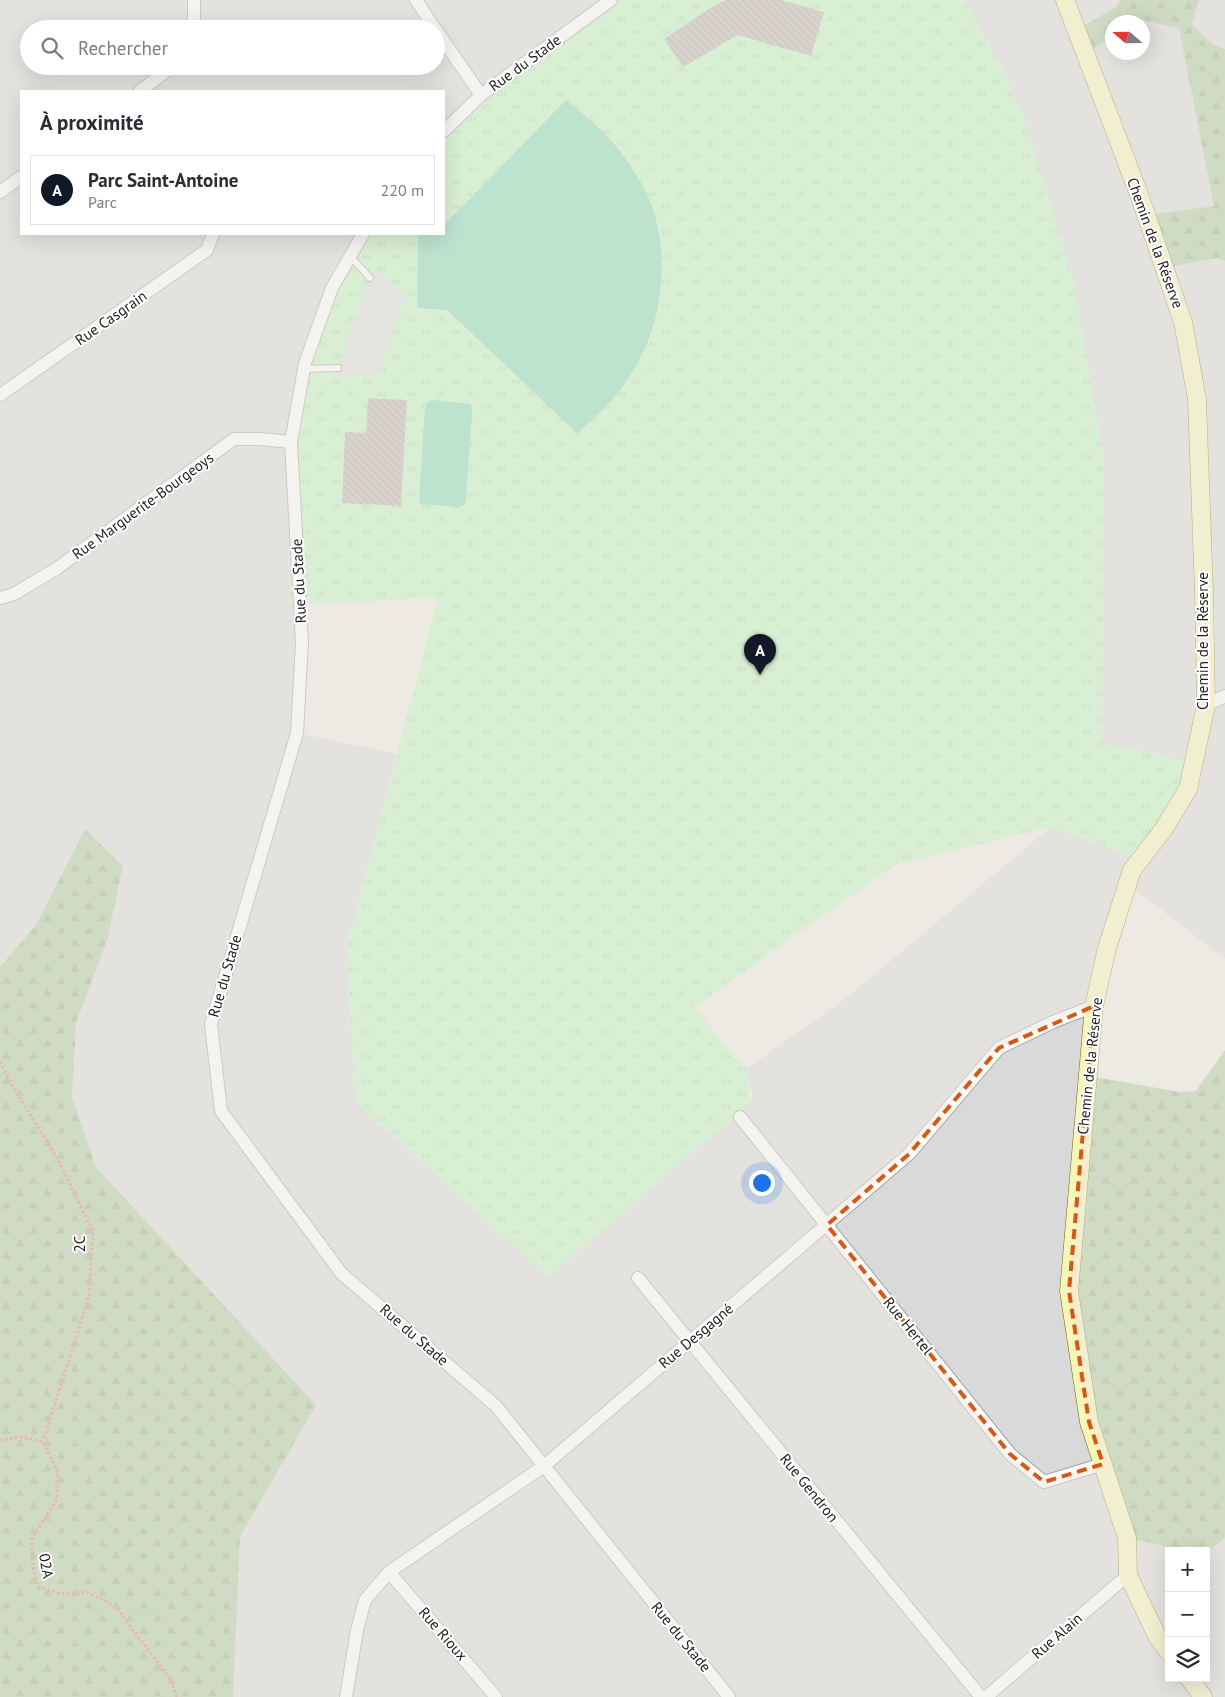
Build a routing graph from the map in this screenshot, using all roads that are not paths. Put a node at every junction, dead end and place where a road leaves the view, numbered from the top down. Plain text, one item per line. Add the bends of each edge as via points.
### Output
1 (194, 0) edge
2 (416, 0) edge
3 (611, 0) edge
4 (1065, 0) edge
5 (193, 20) edge
6 (430, 20) edge
7 (445, 42) edge
8 (161, 75) edge
9 (141, 90) edge
10 (481, 95) junction
11 (445, 130) edge
12 (20, 178) edge
13 (0, 192) edge
14 (213, 235) edge
15 (362, 235) edge
16 (350, 256) junction
17 (370, 278) dead end
18 (338, 368) dead end
19 (304, 370) junction
20 (0, 395) edge
21 (291, 442) junction
22 (0, 598) edge
23 (1225, 696) edge
24 (1206, 705) junction
25 (1094, 1006) junction
26 (740, 1117) dead end
27 (827, 1225) junction
28 (638, 1278) dead end
29 (690, 1342) junction
30 (1102, 1464) junction
31 (544, 1466) junction
32 (389, 1572) junction
33 (1128, 1575) junction
34 (1165, 1647) edge
35 (1192, 1682) edge
36 (346, 1697) edge
37 (496, 1697) edge
38 (729, 1697) edge
39 (981, 1697) edge
40 (986, 1697) edge
41 (1203, 1697) edge

1 - 5 street
2 - 6 street
3 - 10 street, Rue du Stade
4 - 24 street, Chemin de la Réserve via 1140,197 1183,322 1197,399
7 - 10 street
8 - 9 street
10 - 11 street, Rue du Stade
12 - 13 street
14 - 20 street, Rue Casgrain via 207,250
15 - 16 street, Rue du Stade
16 - 17 lane
16 - 19 street, Rue du Stade via 332,288
18 - 19 lane
19 - 21 street, Rue du Stade
21 - 22 street, Rue Marguerite-Bourgeoys via 234,439 56,569 14,594
21 - 31 street, Rue du Stade via 302,643 297,733 211,1024 221,1111 342,1274 496,1406
23 - 24 street
24 - 25 street, Chemin de la Réserve via 1188,789 1163,830 1132,870
25 - 27 street, Rue Desgagné via 999,1048 909,1154
25 - 30 street, Chemin de la Réserve via 1069,1291 1089,1422
26 - 27 street, Rue Hertel
27 - 29 street, Rue Desgagné
27 - 30 street, Rue Hertel via 1010,1454 1044,1482
28 - 29 street, Rue Gendron
29 - 31 street, Rue Desgagné
29 - 39 street, Rue Gendron
30 - 33 street, Chemin de la Réserve via 1127,1538
31 - 32 street, Rue Desgagné
31 - 38 street, Rue du Stade
32 - 36 street, Rue Desgagné via 365,1600
32 - 37 street, Rue Rioux
33 - 34 street, Chemin de la Réserve
33 - 40 street, Rue Alain
35 - 41 street

